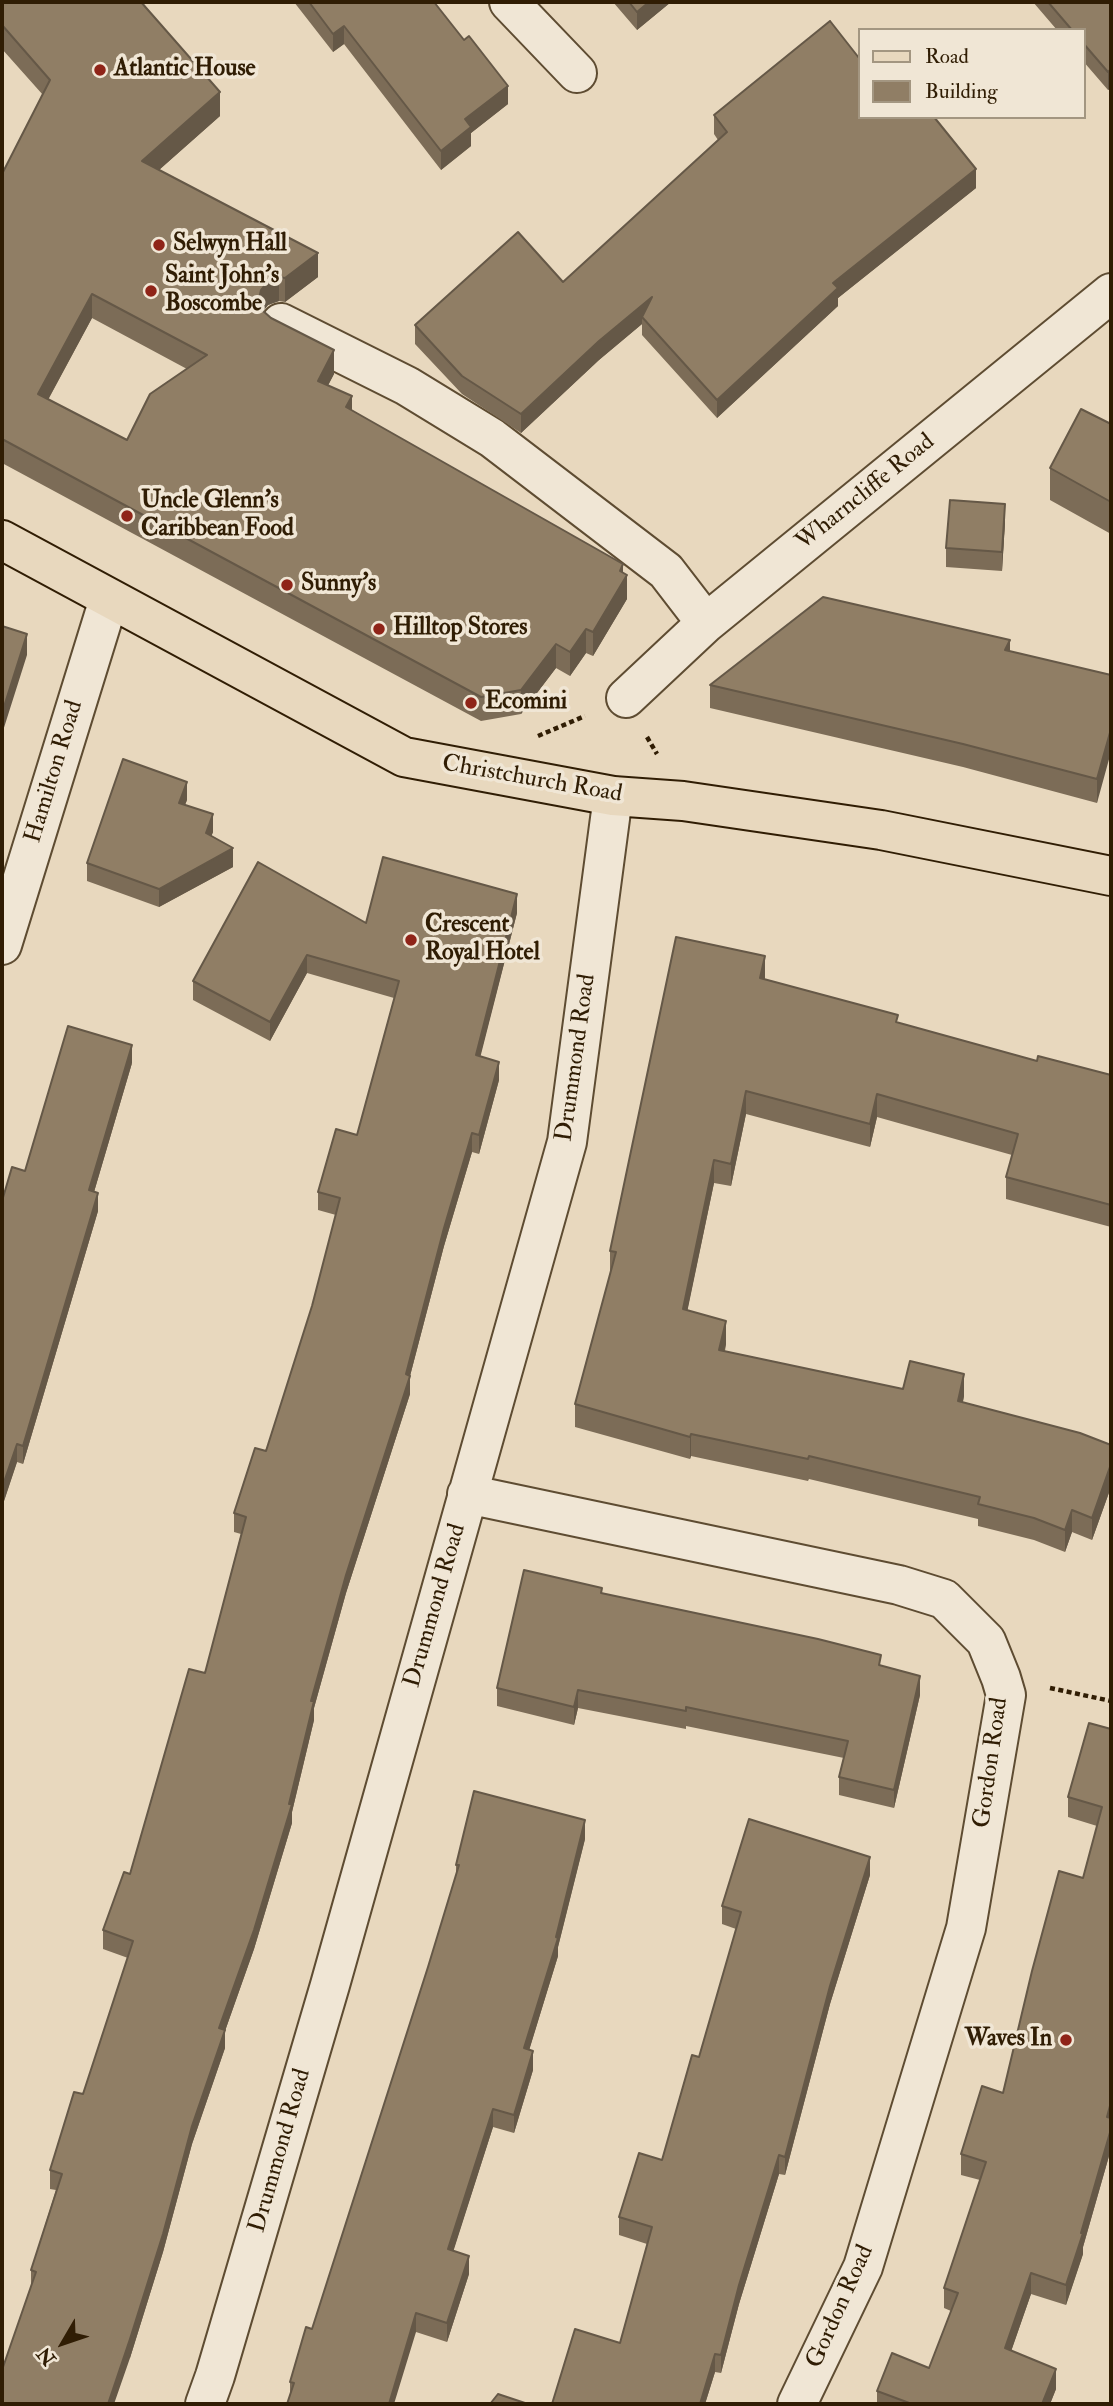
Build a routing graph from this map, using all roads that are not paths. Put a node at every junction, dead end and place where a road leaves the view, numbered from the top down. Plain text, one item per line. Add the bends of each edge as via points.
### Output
1 (509, 2) edge
2 (577, 73) dead end
3 (1111, 293) edge
4 (282, 323) edge
5 (2, 540) edge
6 (109, 599) junction
7 (706, 623) junction
8 (626, 698) road end
9 (613, 796) junction
10 (1111, 876) edge
11 (2, 946) edge
12 (467, 1494) junction
13 (205, 2404) edge
14 (797, 2404) edge

1 - 2 street
3 - 7 street, Wharncliffe Road
4 - 7 street via 407,386 492,438 666,570
5 - 6 main road, Christchurch Road
6 - 9 main road, Christchurch Road via 404,757
6 - 11 street, Hamilton Road
7 - 8 street, Wharncliffe Road
9 - 10 main road, Christchurch Road via 881,830
9 - 12 street, Drummond Road via 567,1142
12 - 13 street, Drummond Road via 330,1985
12 - 14 street, Gordon Road via 899,1585 944,1599 986,1641 1001,1678 1006,1695 966,1928 863,2267

